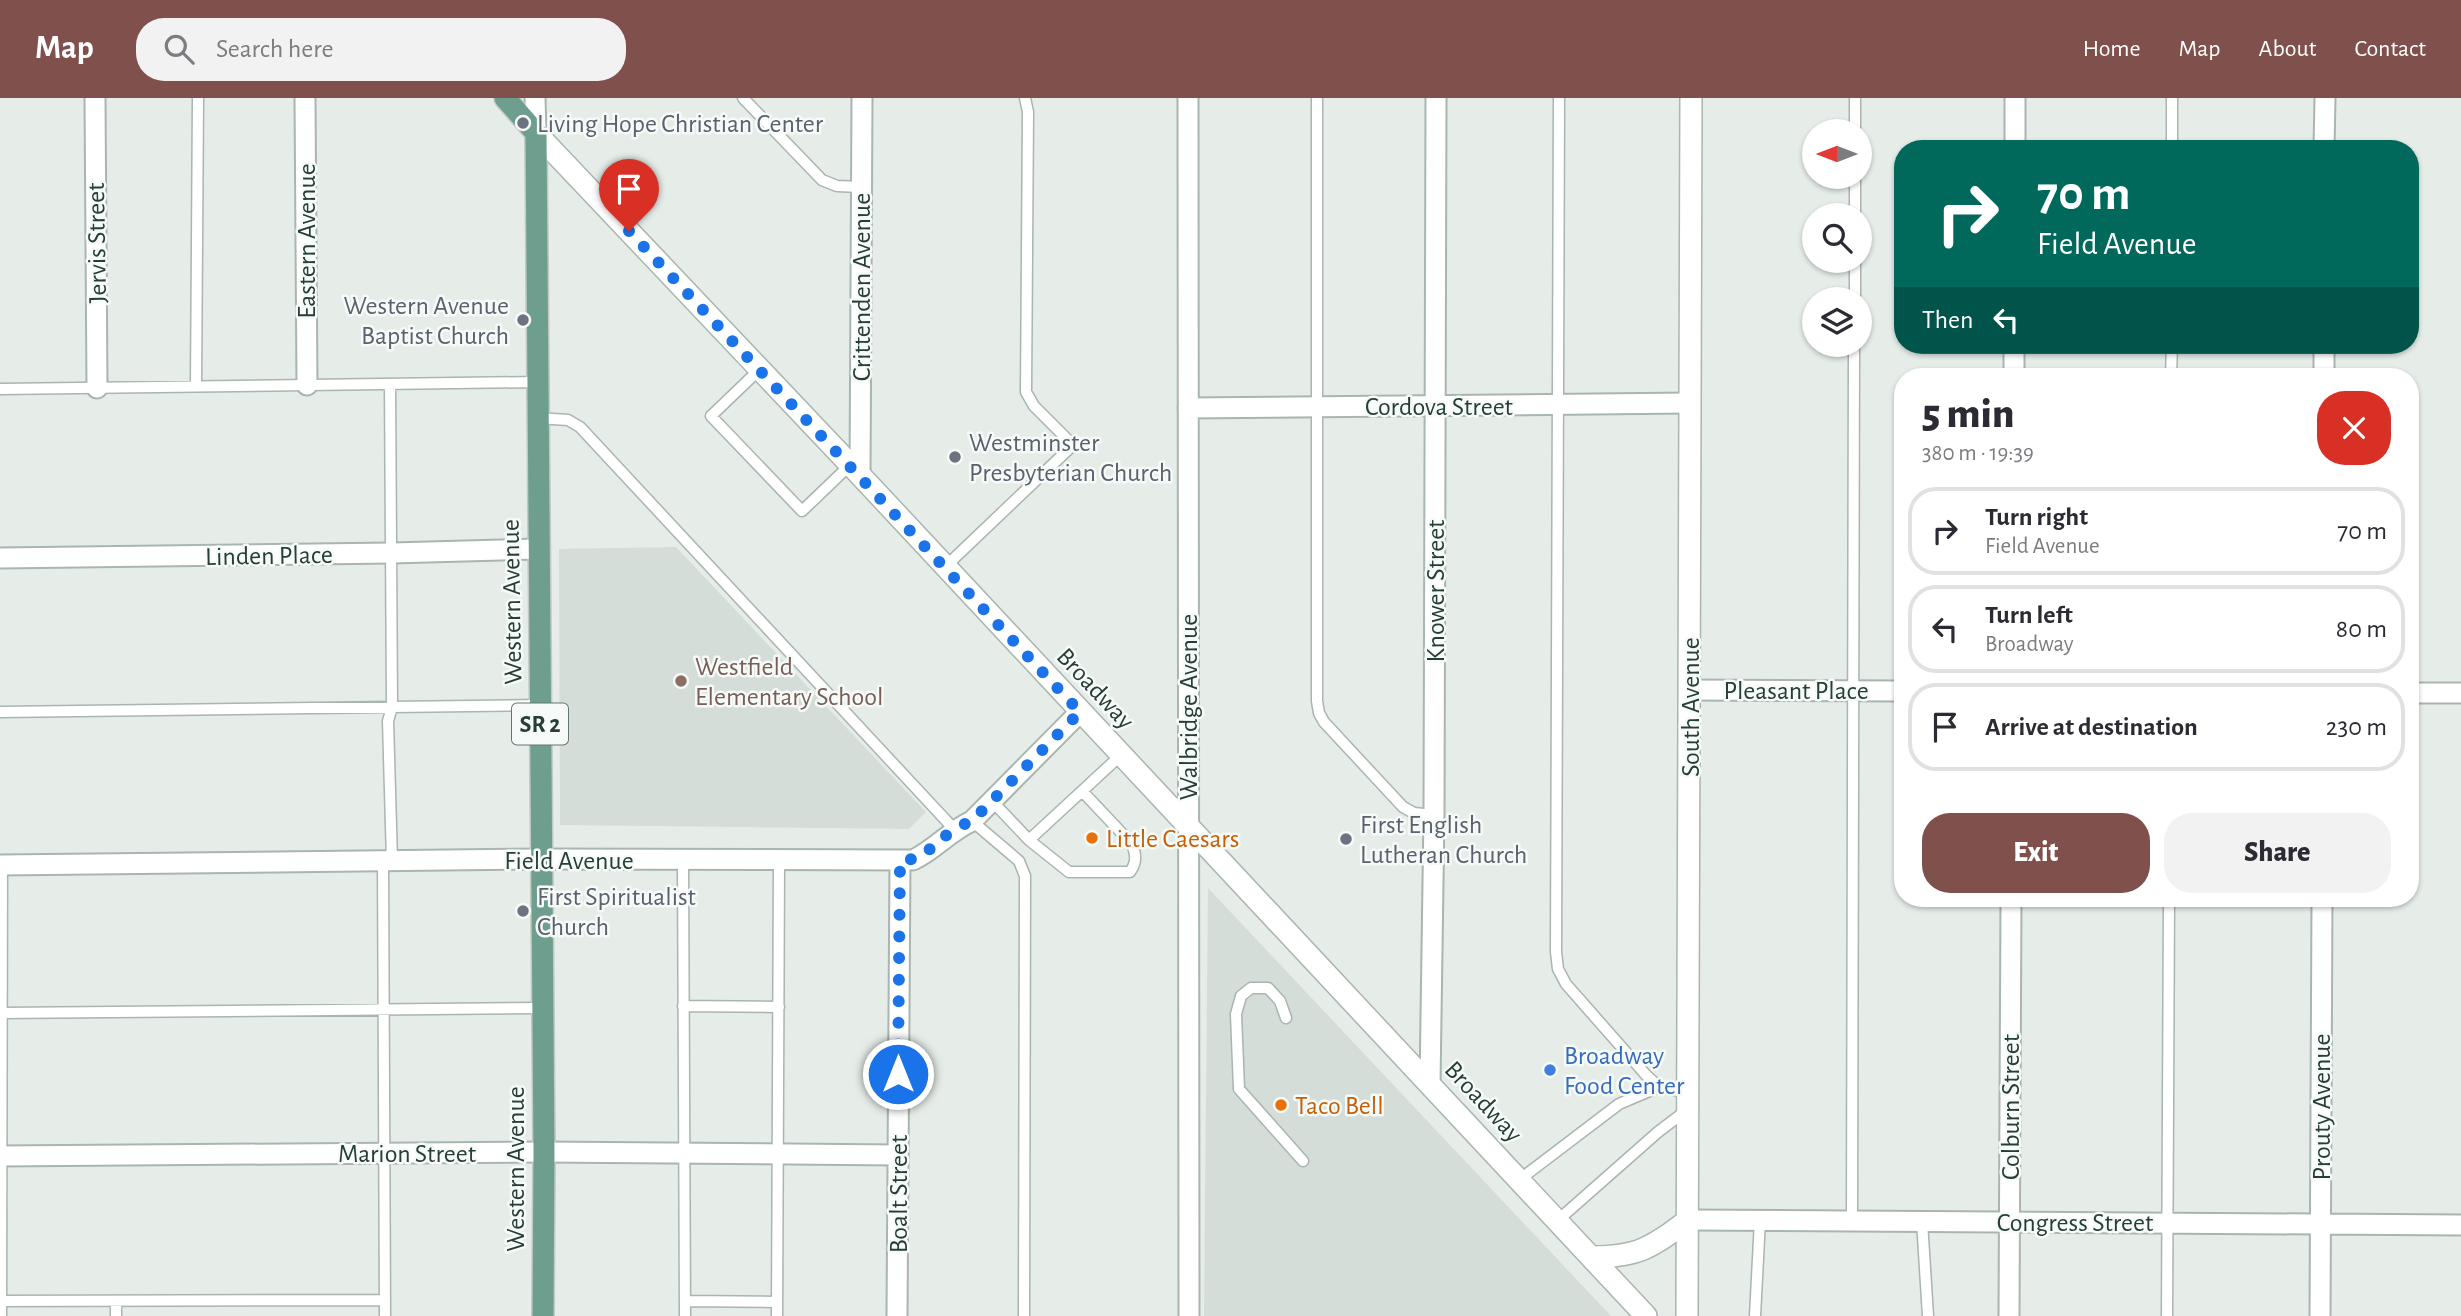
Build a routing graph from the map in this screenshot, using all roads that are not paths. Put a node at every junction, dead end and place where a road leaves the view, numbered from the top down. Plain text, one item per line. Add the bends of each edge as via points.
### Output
1 (95, 98) edge
2 (198, 98) edge
3 (305, 98) edge
4 (505, 98) edge
5 (536, 98) edge
6 (743, 98) edge
7 (862, 98) edge
8 (1025, 98) edge
9 (1188, 98) edge
10 (1317, 98) edge
11 (1436, 98) edge
12 (1559, 98) edge
13 (1691, 98) edge
14 (1855, 98) edge
15 (2015, 98) edge
16 (2172, 98) edge
17 (2325, 98) edge
18 (1855, 119) edge
19 (536, 133) junction
20 (2015, 140) edge
21 (2172, 140) edge
22 (2324, 140) edge
23 (861, 187) junction
24 (1854, 357) edge
25 (760, 369) junction
26 (537, 382) junction
27 (390, 384) junction
28 (307, 385) junction
29 (196, 386) junction
30 (97, 388) junction
31 (0, 389) edge
32 (1689, 403) junction
33 (1558, 405) junction
34 (1436, 406) junction
35 (1317, 407) junction
36 (1188, 408) junction
37 (537, 418) junction
38 (855, 470) junction
39 (538, 549) junction
40 (392, 553) junction
41 (0, 558) edge
42 (945, 567) junction
43 (1691, 690) junction
44 (1853, 691) junction
45 (1894, 691) edge
46 (2419, 693) edge
47 (2461, 693) edge
48 (540, 705) junction
49 (392, 707) junction
50 (0, 712) edge
51 (1080, 712) junction
52 (1121, 755) junction
53 (1082, 790) junction
54 (992, 801) junction
55 (1434, 815) junction
56 (972, 821) junction
57 (1189, 828) junction
58 (954, 829) junction
59 (1029, 840) junction
60 (540, 859) junction
61 (683, 860) junction
62 (387, 861) junction
63 (779, 861) junction
64 (900, 861) junction
65 (1, 865) edge
66 (2011, 907) edge
67 (2169, 907) edge
68 (2322, 907) edge
69 (683, 1006) junction
70 (779, 1007) junction
71 (542, 1008) junction
72 (384, 1010) junction
73 (1, 1013) edge
74 (1286, 1018) dead end
75 (1430, 1084) junction
76 (1659, 1087) junction
77 (1689, 1101) junction
78 (544, 1152) junction
79 (384, 1153) junction
80 (684, 1153) junction
81 (778, 1154) junction
82 (898, 1155) junction
83 (1, 1156) edge
84 (1303, 1161) dead end
85 (1519, 1180) junction
86 (1688, 1220) junction
87 (1760, 1220) junction
88 (1557, 1221) junction
89 (1852, 1221) junction
90 (1922, 1221) junction
91 (2009, 1222) junction
92 (2168, 1223) junction
93 (2320, 1224) junction
94 (2461, 1224) edge
95 (1591, 1257) junction
96 (385, 1300) junction
97 (0, 1301) edge
98 (116, 1301) junction
99 (685, 1301) junction
100 (778, 1302) junction
101 (1, 1316) edge
102 (116, 1316) edge
103 (385, 1316) edge
104 (543, 1316) edge
105 (685, 1316) edge
106 (777, 1316) edge
107 (897, 1316) edge
108 (1024, 1316) edge
109 (1189, 1316) edge
110 (1646, 1316) edge
111 (1687, 1316) edge
112 (1755, 1316) edge
113 (1928, 1316) edge
114 (2009, 1316) edge
115 (2168, 1316) edge
116 (2320, 1316) edge

1 - 30 street, Jervis Street
2 - 29 lane
3 - 28 street, Eastern Avenue
4 - 19 main road, Broadway
5 - 19 street, Western Avenue
6 - 23 lane via 822,180
7 - 23 street, Crittenden Avenue
8 - 42 lane via 1026,392 1073,445
9 - 36 street, Walbridge Avenue
10 - 35 lane
11 - 34 street, Knower Street
12 - 33 lane
13 - 32 street, South Avenue
14 - 18 lane
15 - 20 street
16 - 21 lane
17 - 22 street
19 - 25 street, Broadway
19 - 26 main road, Western Avenue / SR 2
23 - 38 street, Crittenden Avenue
24 - 44 lane
25 - 38 street, Broadway
25 - 38 lane via 711,416 802,511
26 - 27 lane
26 - 37 main road, Western Avenue / SR 2
27 - 28 lane
27 - 40 lane
28 - 29 lane
29 - 30 lane
30 - 31 lane
32 - 33 street, Cordova Street
32 - 43 street, South Avenue
33 - 34 street, Cordova Street
33 - 76 lane via 1558,969 1566,984
34 - 35 street, Cordova Street
34 - 55 street, Knower Street
35 - 36 street, Cordova Street
35 - 55 lane via 1319,713 1403,807
36 - 57 street, Walbridge Avenue
37 - 39 main road, Western Avenue / SR 2
37 - 58 lane via 568,420 580,427
38 - 42 street, Broadway
39 - 40 street, Linden Place
39 - 48 main road, Western Avenue / SR 2
40 - 41 street, Linden Place
40 - 49 lane
42 - 51 street, Broadway
43 - 44 street, Pleasant Place
43 - 77 street, South Avenue
44 - 45 street, Pleasant Place
44 - 89 lane
46 - 47 street
48 - 49 lane
48 - 60 main road, Western Avenue / SR 2
49 - 50 lane
49 - 62 lane via 388,719
51 - 52 street, Broadway
51 - 54 street, Field Avenue
52 - 53 lane
52 - 57 street, Broadway
53 - 59 lane
53 - 59 lane via 1132,844 1136,856 1130,872 1069,872
54 - 56 street, Field Avenue
54 - 59 lane
55 - 75 street, Knower Street
56 - 58 street, Field Avenue
56 - 108 lane via 1019,861 1025,876
57 - 75 street, Broadway
57 - 109 street, Walbridge Avenue
58 - 64 street, Field Avenue via 924,855
60 - 61 street, Field Avenue
60 - 62 street, Field Avenue
60 - 71 main road, Western Avenue / SR 2
61 - 63 street, Field Avenue
61 - 69 lane
62 - 65 street, Field Avenue
62 - 72 lane
63 - 64 street, Field Avenue
63 - 70 lane
64 - 82 street, Boalt Street
65 - 73 lane
66 - 91 street, Colburn Street
67 - 92 lane
68 - 93 street, Prouty Avenue
69 - 70 lane
69 - 80 lane
70 - 81 lane
71 - 72 lane
71 - 78 main road, Western Avenue / SR 2
72 - 73 lane
72 - 79 lane
73 - 83 lane
74 - 84 lane via 1280,1001 1268,988 1251,988 1241,996 1236,1014 1239,1088
75 - 85 street, Broadway
76 - 77 lane
76 - 85 lane via 1619,1104
77 - 86 street, South Avenue
77 - 88 lane
78 - 79 street, Marion Street
78 - 80 street, Marion Street
78 - 104 main road, Western Avenue / SR 2
79 - 83 street, Marion Street
79 - 96 lane
80 - 81 street, Marion Street
80 - 99 lane
81 - 82 street, Marion Street
81 - 100 lane
82 - 107 street, Boalt Street
83 - 97 lane
85 - 88 street, Broadway
86 - 87 street, Congress Street
86 - 95 street via 1637,1253
86 - 111 street, South Avenue
87 - 89 street, Congress Street
87 - 112 lane
88 - 95 street, Broadway
89 - 90 street, Congress Street
90 - 91 street, Congress Street
90 - 113 lane
91 - 92 street, Congress Street
91 - 114 street, Colburn Street
92 - 93 street, Congress Street
92 - 115 lane
93 - 94 street, Congress Street
93 - 116 street, Prouty Avenue
95 - 110 street, Broadway
96 - 98 lane
96 - 103 lane
97 - 98 lane
97 - 101 lane
98 - 102 lane
99 - 100 lane
99 - 105 lane
100 - 106 lane

